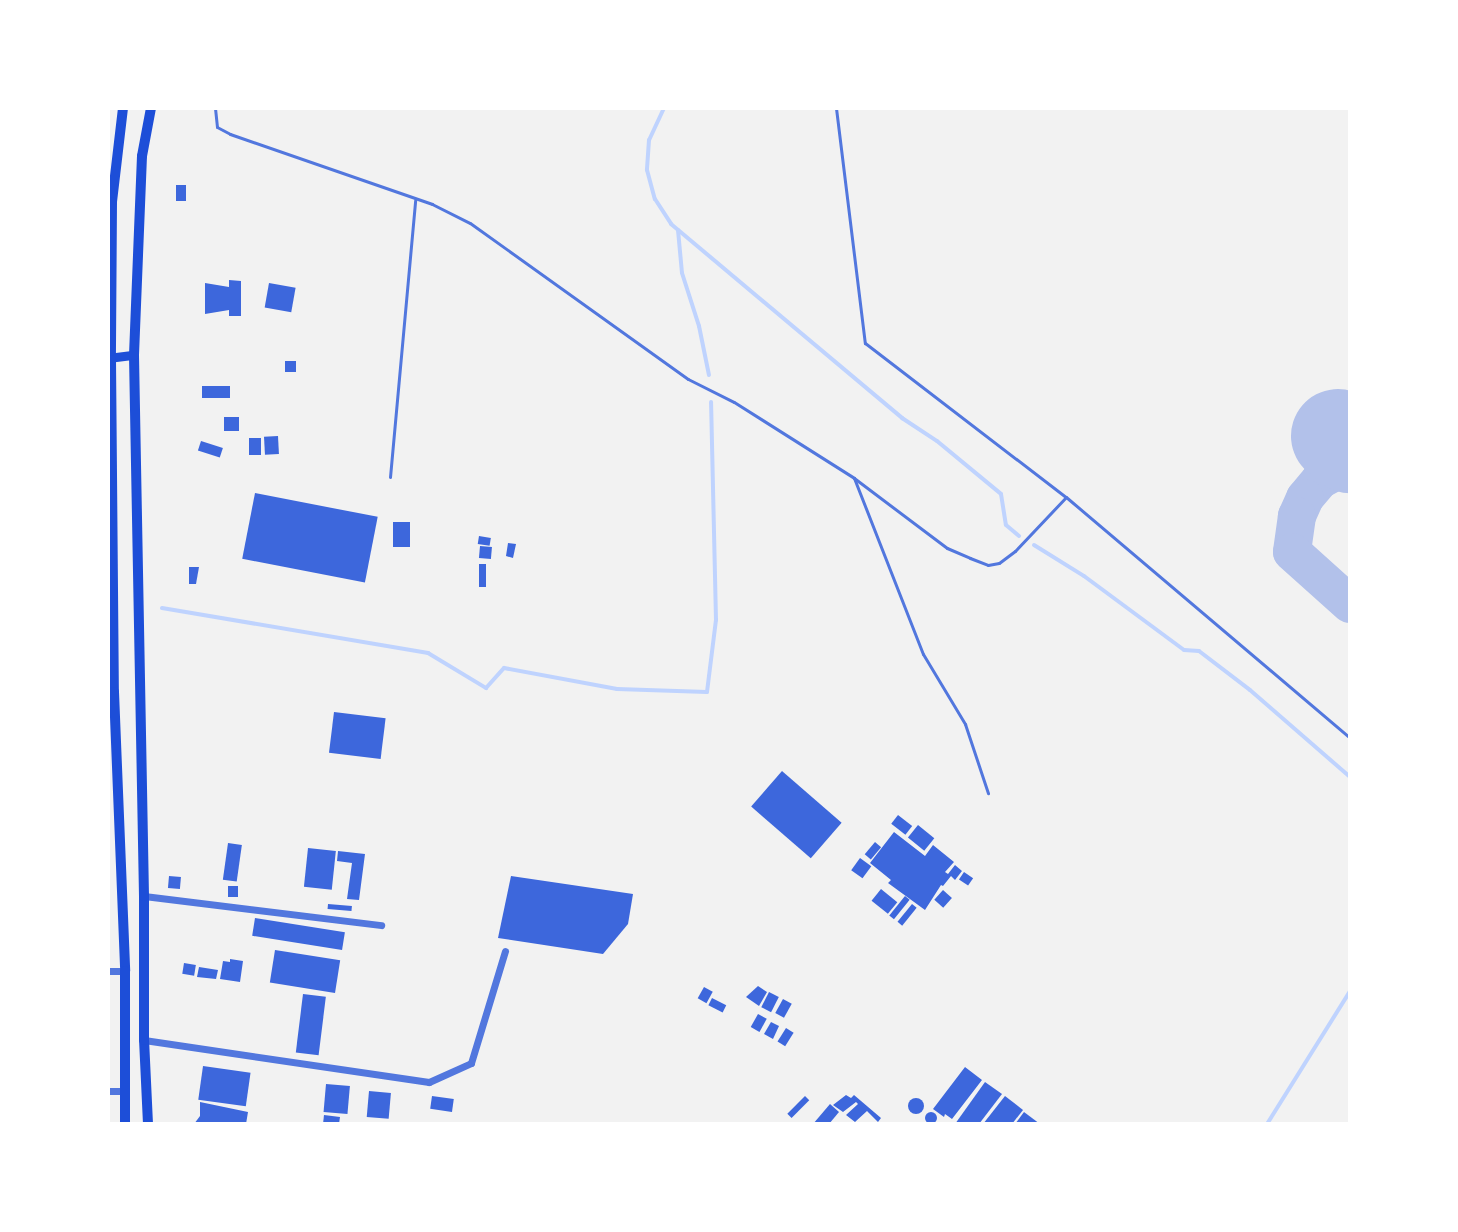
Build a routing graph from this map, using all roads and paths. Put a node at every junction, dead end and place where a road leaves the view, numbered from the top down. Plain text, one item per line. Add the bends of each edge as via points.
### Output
1 (123, 108) edge
2 (151, 108) edge
3 (215, 108) edge
4 (836, 108) edge
5 (415, 200) junction
6 (134, 355) junction
7 (108, 358) edge
8 (390, 477) dead end
9 (854, 478) junction
10 (1066, 497) junction
11 (1350, 738) edge
12 (113, 767) edge
13 (988, 793) dead end
14 (122, 868) junction
15 (108, 869) edge
16 (144, 896) junction
17 (381, 925) dead end
18 (505, 951) dead end
19 (108, 971) edge
20 (125, 971) junction
21 (144, 1040) junction
22 (108, 1091) edge
23 (126, 1091) junction
24 (125, 1124) edge
25 (148, 1124) edge

1 - 12 main road via 112,202
2 - 6 main road via 142,156
3 - 5 lane via 217,127 230,134
4 - 10 lane via 865,343
5 - 8 lane
5 - 9 lane via 470,223 688,379
6 - 7 main road
6 - 16 main road
9 - 10 lane via 947,548 988,565 1015,551
9 - 13 lane via 923,654 965,724
10 - 11 lane
12 - 14 main road
14 - 15 street
14 - 20 main road
16 - 17 street
16 - 21 main road
18 - 21 street via 471,1063 429,1082
19 - 20 street
20 - 23 main road
21 - 25 main road
22 - 23 street
23 - 24 main road

